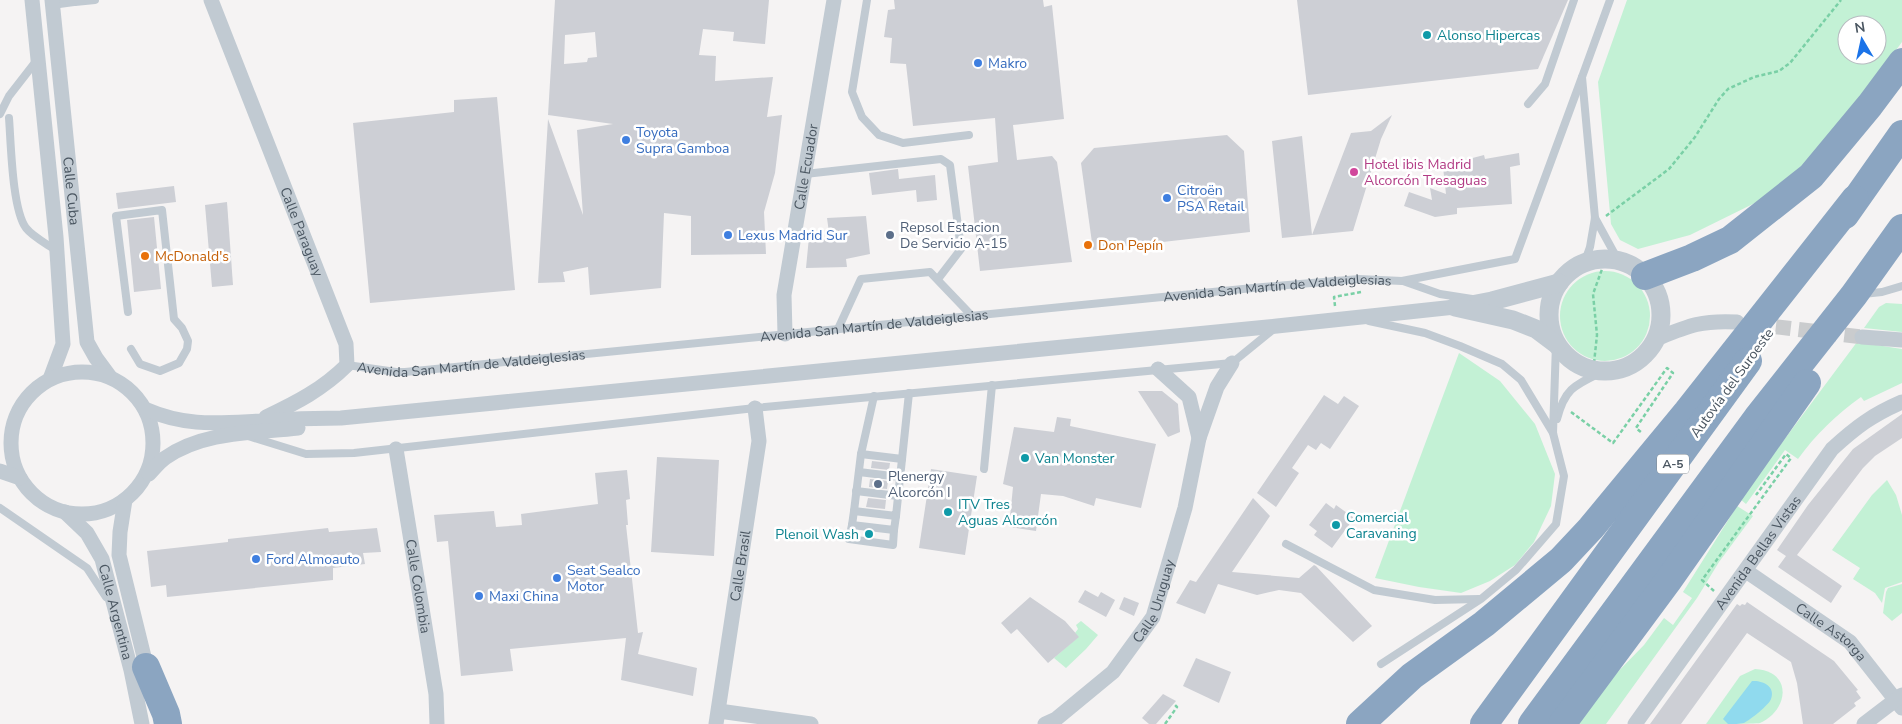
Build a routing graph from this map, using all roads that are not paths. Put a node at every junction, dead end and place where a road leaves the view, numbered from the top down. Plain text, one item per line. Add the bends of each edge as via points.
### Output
1 (32, 0) edge
2 (95, 0) edge
3 (211, 0) edge
4 (834, 0) edge
5 (866, 0) edge
6 (1574, 0) edge
7 (1610, 0) edge
8 (77, 1) edge
9 (52, 3) edge
10 (38, 58) junction
11 (1902, 62) edge
12 (1582, 77) junction
13 (1528, 104) dead end
14 (0, 114) edge
15 (9, 118) dead end
16 (1902, 134) edge
17 (970, 135) dead end
18 (805, 174) junction
19 (1854, 200) junction
20 (1595, 218) junction
21 (1902, 228) edge
22 (58, 252) junction
23 (1612, 260) junction
24 (1584, 264) junction
25 (1645, 276) junction
26 (938, 279) junction
27 (1402, 281) junction
28 (1559, 283) junction
29 (1902, 286) edge
30 (1854, 295) junction
31 (1492, 302) junction
32 (1455, 307) junction
33 (128, 312) dead end
34 (973, 317) junction
35 (1354, 318) junction
36 (1737, 322) tunnel mouth
37 (1277, 326) junction
38 (838, 329) junction
39 (786, 334) junction
40 (1862, 337) tunnel mouth
41 (1656, 339) junction
42 (1902, 340) edge
43 (1556, 344) junction
44 (131, 349) dead end
45 (1232, 363) junction
46 (347, 365) junction
47 (1158, 369) junction
48 (1597, 370) junction
49 (110, 377) junction
50 (50, 379) junction
51 (992, 385) junction
52 (909, 393) junction
53 (874, 396) junction
54 (1902, 402) edge
55 (755, 408) junction
56 (145, 410) junction
57 (341, 418) junction
58 (14, 420) junction
59 (258, 421) junction
60 (0, 428) edge
61 (1553, 433) junction
62 (242, 434) junction
63 (1199, 438) junction
64 (396, 449) junction
65 (861, 454) junction
66 (902, 459) junction
67 (984, 469) dead end
68 (0, 471) edge
69 (859, 472) junction
70 (900, 477) junction
71 (20, 478) junction
72 (141, 483) junction
73 (856, 491) junction
74 (898, 496) junction
75 (125, 500) junction
76 (0, 508) edge
77 (854, 511) junction
78 (65, 512) junction
79 (896, 516) junction
80 (852, 525) junction
81 (1581, 526) dead end
82 (894, 530) junction
83 (1286, 544) dead end
84 (1561, 560) junction
85 (1746, 571) junction
86 (1481, 599) junction
87 (117, 616) junction
88 (1381, 664) dead end
89 (146, 667) junction
90 (1900, 701) edge
91 (718, 718) edge
92 (142, 724) edge
93 (157, 724) edge
94 (168, 724) edge
95 (437, 724) edge
96 (811, 724) edge
97 (1045, 724) edge
98 (1360, 724) edge
99 (1484, 724) edge
100 (1532, 724) edge
101 (1562, 724) edge
102 (1635, 724) edge
103 (1864, 724) edge

1 - 10 street, Calle Cuba
2 - 8 lane
3 - 46 street, Calle Paraguay via 346,344
4 - 18 street, Calle Ecuador
5 - 17 lane via 852,92 862,117 879,135 903,143
6 - 13 lane via 1545,84
7 - 12 lane
8 - 9 lane
9 - 49 street, Calle Cuba via 87,342
10 - 14 lane via 9,96
10 - 22 street, Calle Cuba
11 - 25 highway via 1811,176 1730,240
12 - 20 lane
12 - 27 lane, Avenida San Martín de Valdeiglesias via 1515,259
15 - 22 lane via 21,218 26,228
16 - 19 highway, Autovía del Suroeste / A-5
18 - 26 lane via 941,159 950,165 961,249
18 - 39 street, Calle Ecuador via 784,295
19 - 84 highway via 1592,528
19 - 99 highway, Autovía del Suroeste / A-5 via 1774,327
20 - 23 lane
20 - 24 lane
21 - 30 highway
22 - 50 street, Calle Cuba via 63,344
23 - 24 street
23 - 25 street via 1626,263
24 - 28 street
25 - 41 street via 1657,295 1661,317
26 - 34 lane
26 - 38 lane via 930,272 861,279
27 - 31 lane, Avenida San Martín de Valdeiglesias via 1440,294
27 - 34 lane, Avenida San Martín de Valdeiglesias via 1359,279
28 - 31 street, Avenida San Martín de Valdeiglesias
28 - 43 street via 1551,300 1549,318
29 - 30 lane
30 - 100 highway via 1757,418
30 - 101 highway via 1848,324 1668,581
31 - 32 street
32 - 35 street
32 - 43 street via 1513,320 1536,329
33 - 44 lane via 116,216 162,210 174,320 188,341 179,363 160,371 140,364
34 - 38 lane, Avenida San Martín de Valdeiglesias
35 - 37 street
35 - 61 lane via 1425,333 1502,364 1521,380
36 - 41 street via 1691,324
37 - 45 lane
37 - 57 street
38 - 39 lane, Avenida San Martín de Valdeiglesias
39 - 46 lane, Avenida San Martín de Valdeiglesias via 405,372
40 - 42 street
41 - 48 street via 1643,357 1624,368
43 - 48 street via 1568,358 1584,368
43 - 61 lane
45 - 47 lane
45 - 63 street, Calle Uruguay via 1217,387
46 - 59 street via 326,384 296,403
47 - 51 lane
47 - 63 street, Calle Uruguay via 1189,397
48 - 61 lane via 1569,391 1561,404
49 - 50 street via 90,372
49 - 56 street via 136,396
50 - 58 street via 35,389
51 - 52 lane
51 - 67 lane
52 - 53 lane
52 - 66 lane
53 - 55 lane
53 - 65 lane
54 - 85 street, Avenida Bellas Vistas via 1856,427 1832,449
55 - 64 lane
55 - 91 street, Calle Brasil via 759,441
56 - 59 street via 163,418 200,424
56 - 72 street via 153,434 151,459
57 - 59 street
57 - 62 street via 310,426
58 - 60 street
58 - 71 street via 10,440 12,459
61 - 86 lane via 1564,476 1556,524 1516,570
62 - 64 lane via 306,454
62 - 72 street via 210,438 183,447 163,459
63 - 97 street, Calle Uruguay via 1185,508 1153,617 1113,672 1056,719
64 - 95 street, Calle Colombia via 436,694
65 - 66 lane
65 - 69 lane
66 - 70 lane
68 - 71 street
69 - 70 lane
69 - 73 lane
70 - 74 lane
71 - 78 street via 39,500
72 - 75 street
73 - 74 lane
73 - 77 lane
74 - 79 lane
75 - 78 street via 100,512
75 - 89 street, Calle Argentina via 119,555
76 - 87 lane via 87,568
77 - 79 lane
77 - 80 lane
78 - 87 street, Calle Argentina via 87,533 102,559
79 - 82 lane
80 - 82 lane
80 - 82 lane via 849,539 893,545
81 - 84 lane
83 - 86 lane via 1374,590 1435,600
84 - 98 highway via 1484,624 1412,676
85 - 90 street, Calle Astorga via 1850,642
85 - 102 street, Avenida Bellas Vistas
86 - 88 lane
87 - 92 street, Calle Argentina
89 - 93 street, Calle Argentina
89 - 94 highway
90 - 103 street
91 - 96 street

